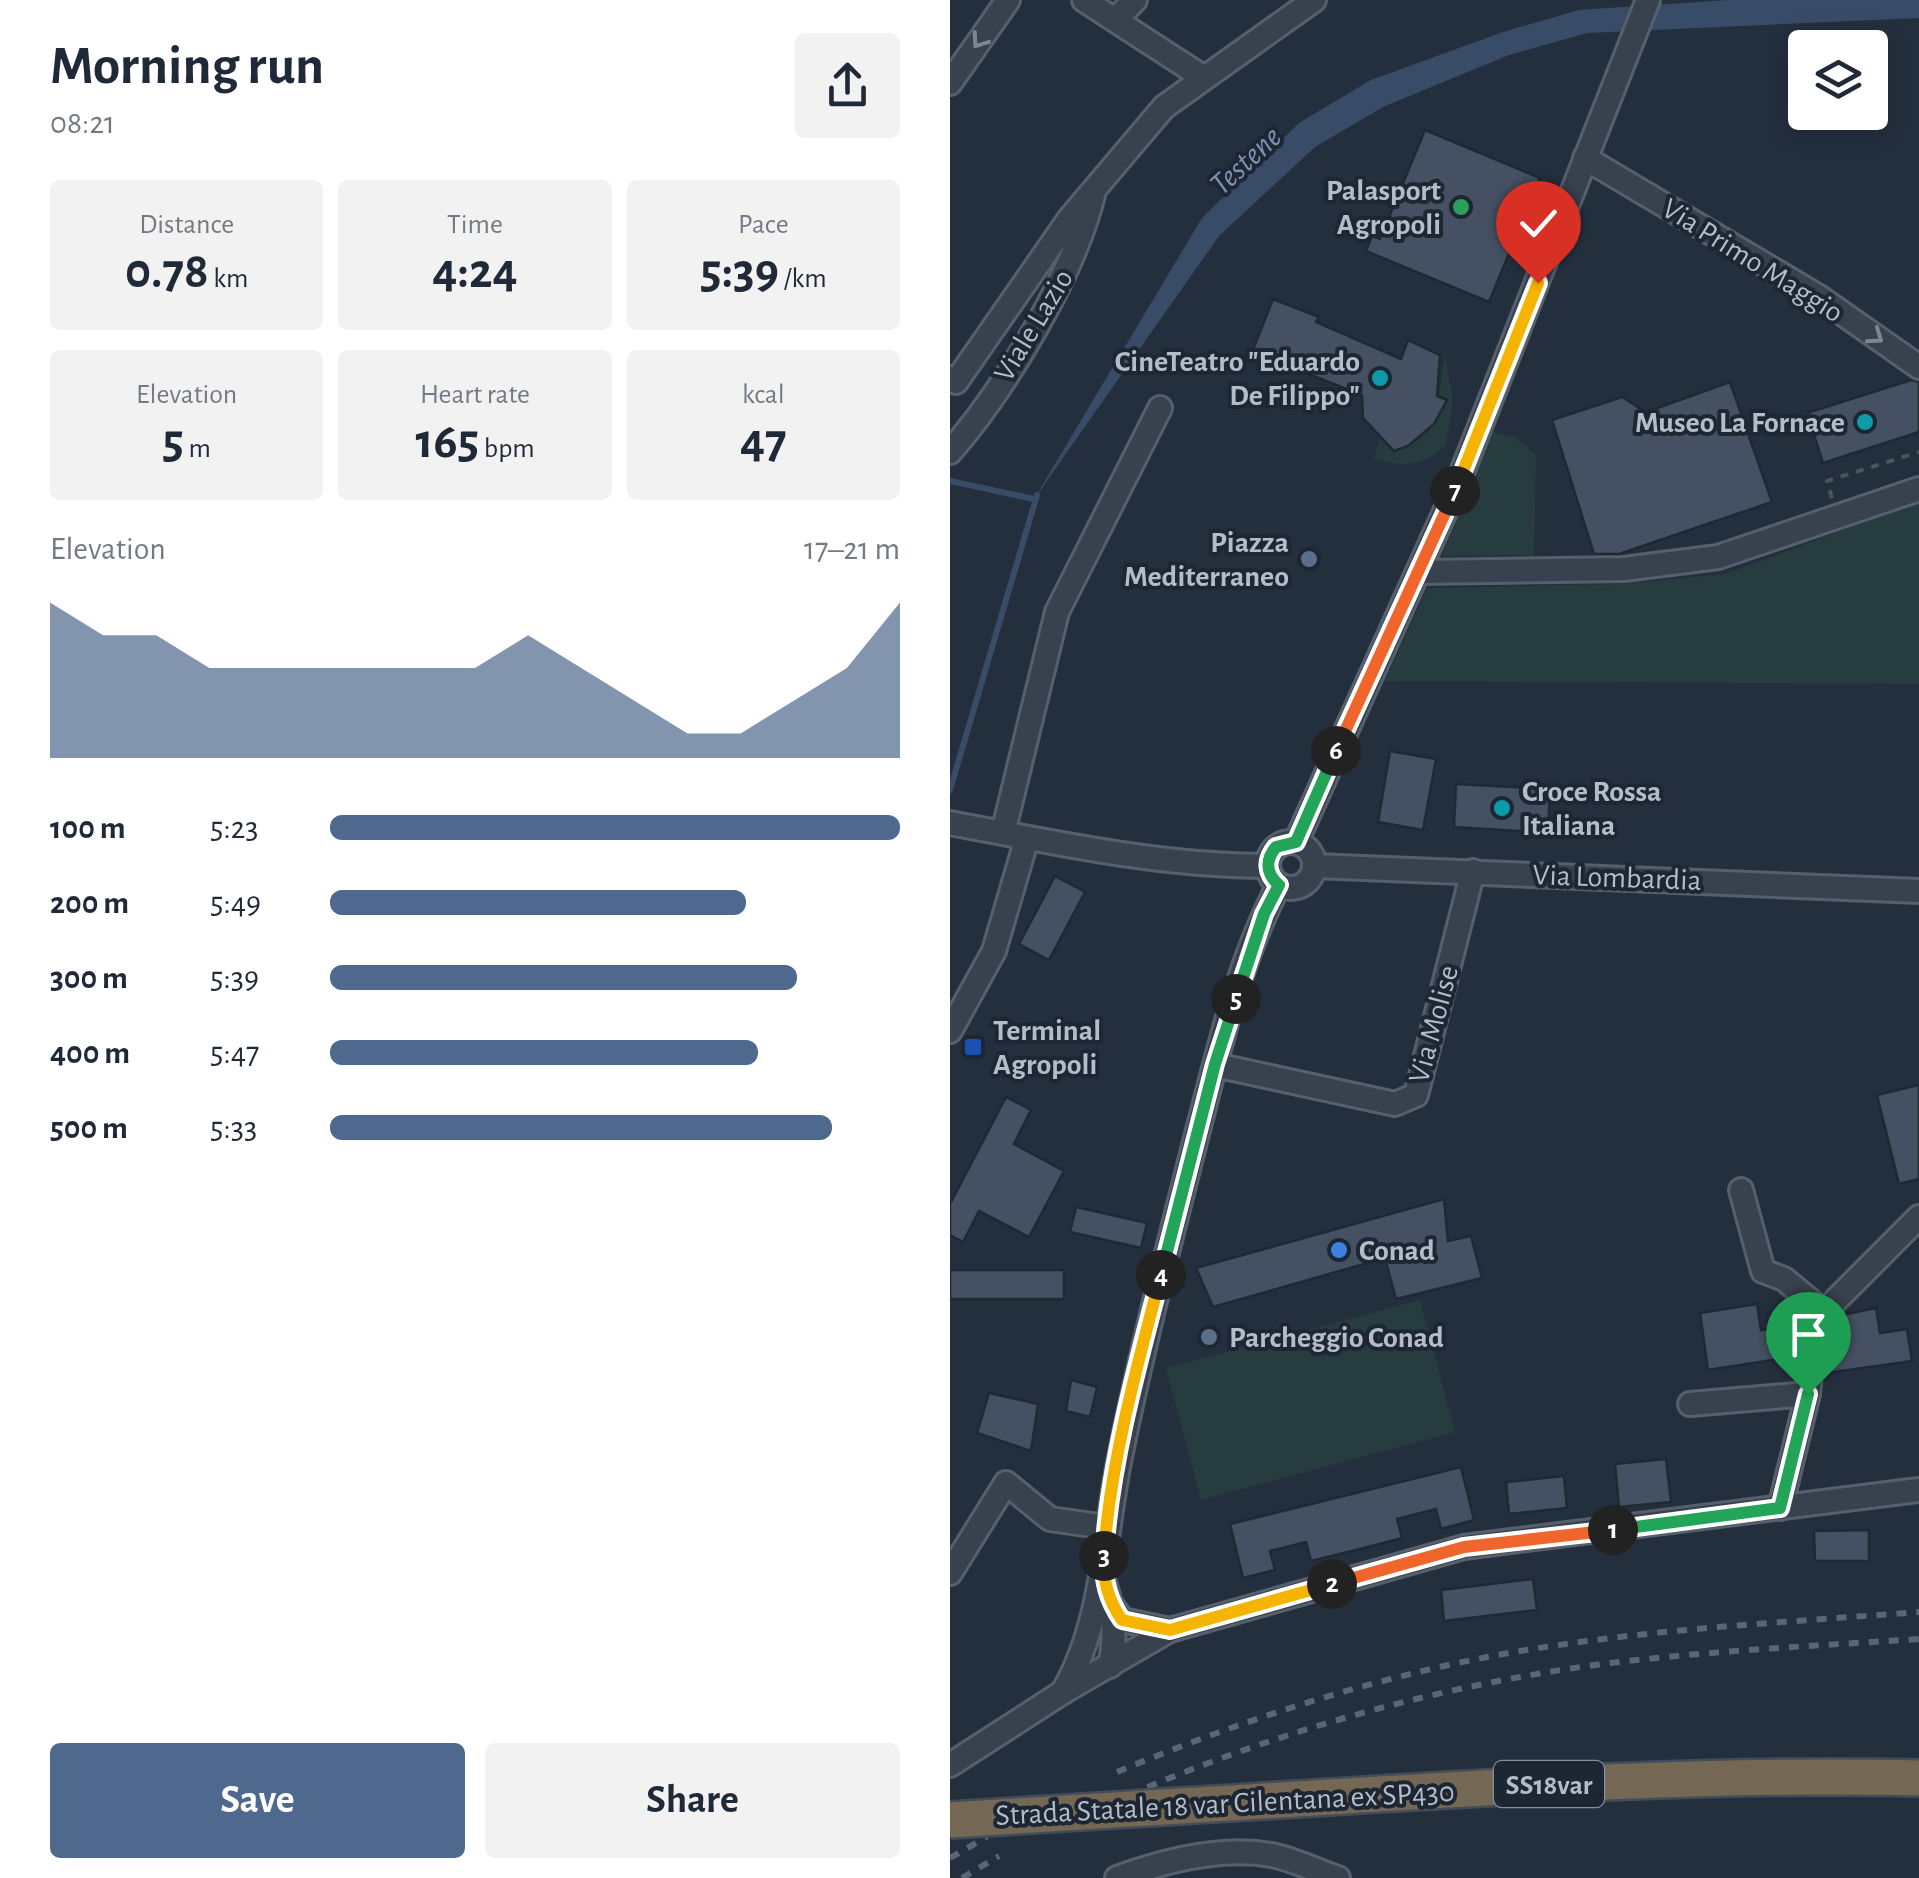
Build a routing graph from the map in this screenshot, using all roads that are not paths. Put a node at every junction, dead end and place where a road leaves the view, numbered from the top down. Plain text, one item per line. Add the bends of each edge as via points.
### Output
1 (1008, 0) edge
2 (1084, 0) edge
3 (1136, 0) edge
4 (1314, 0) edge
5 (1648, 0) edge
6 (1115, 20) junction
7 (1204, 78) junction
8 (950, 83) edge
9 (1585, 158) junction
10 (1095, 188) junction
11 (1919, 367) edge
12 (950, 378) edge
13 (1160, 408) dead end
14 (950, 452) edge
15 (1919, 488) edge
16 (1418, 572) junction
17 (950, 823) edge
18 (999, 832) junction
19 (1027, 838) junction
20 (1296, 842) junction
21 (1315, 866) junction
22 (1473, 871) junction
23 (1273, 876) junction
24 (1919, 891) edge
25 (950, 1030) edge
26 (1215, 1064) junction
27 (1741, 1190) dead end
28 (1919, 1217) edge
29 (1824, 1312) junction
30 (1808, 1394) junction
31 (1690, 1404) dead end
32 (1919, 1490) edge
33 (1780, 1508) junction
34 (1106, 1528) junction
35 (950, 1572) edge
36 (1103, 1579) junction
37 (1112, 1606) junction
38 (1090, 1618) junction
39 (1170, 1630) junction
40 (1110, 1666) junction
41 (1063, 1692) junction
42 (950, 1764) edge
43 (1919, 1778) edge
44 (950, 1820) edge
45 (1117, 1878) edge
46 (1338, 1878) edge

1 -> 8 street
2 - 6 street
3 - 6 street
4 - 7 street, Viale Lazio
5 - 9 street
6 - 7 street
7 - 10 street, Viale Lazio via 1164,107
9 -> 11 street, Via Primo Maggio via 1819,297
9 - 16 street
10 - 12 street, Viale Lazio via 956,382
10 - 14 street, Viale Lazio via 1084,234 1061,283
13 - 18 street via 1057,612
15 - 16 street via 1718,557 1624,570
16 - 20 street
17 - 18 street
18 - 19 street
19 - 23 street
19 - 25 street via 994,951
20 - 21 street via 1312,853
20 - 23 street via 1276,847
21 - 22 street, Via Lombardia
21 - 23 street via 1299,888
22 - 24 street, Via Lombardia
22 - 26 street, Via Molise via 1416,1095 1395,1104
23 - 26 street
26 - 34 street via 1142,1345
27 - 29 street via 1763,1271 1795,1286
28 - 29 street
29 - 30 street via 1814,1334
30 - 31 street
30 - 33 street
32 - 33 street
33 - 39 street via 1464,1547
34 - 35 street via 1050,1519 1006,1483
34 - 36 street
36 - 37 street
36 - 38 street
37 - 39 street via 1122,1620
37 - 40 street via 1116,1641
38 - 40 street via 1095,1646
38 - 41 street
39 - 40 street
40 - 41 street
41 - 42 street
43 - 44 highway, Strada Statale 18 var Cilentana ex SP430 / SS18var, bridge via 1610,1782
45 - 46 street via 1150,1866 1248,1852

